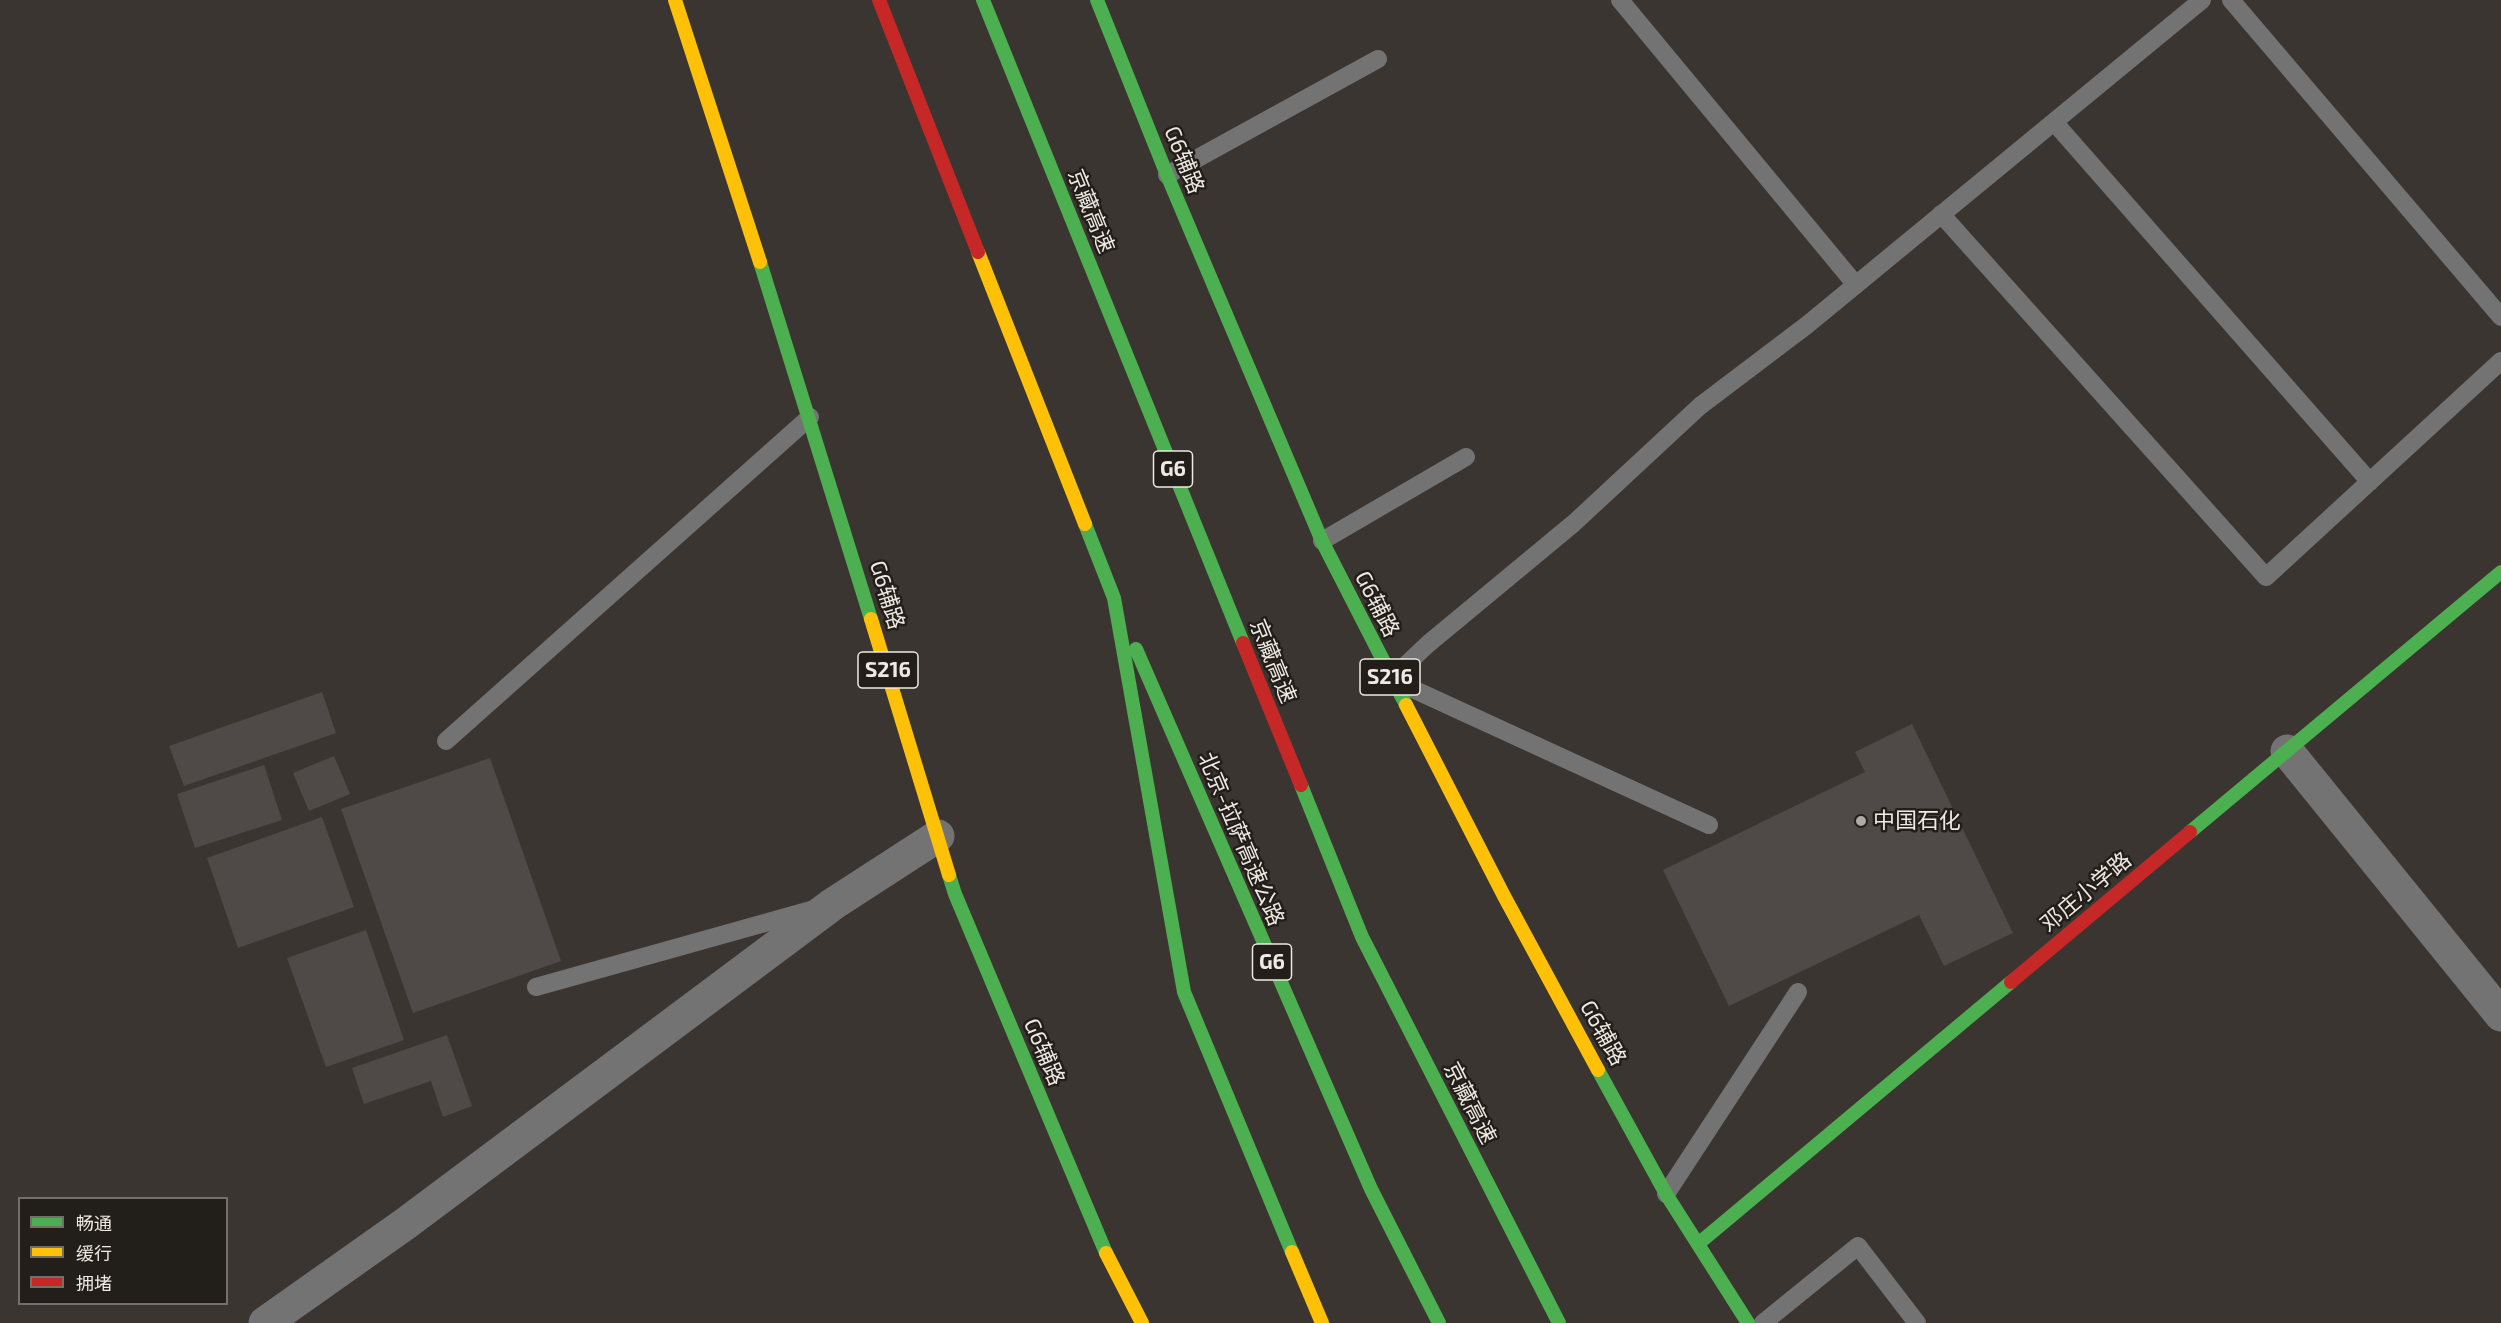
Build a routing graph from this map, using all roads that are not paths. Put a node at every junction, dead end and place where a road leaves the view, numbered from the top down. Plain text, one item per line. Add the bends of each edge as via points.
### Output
1 (675, 0) edge
2 (879, 0) edge
3 (983, 0) edge
4 (1097, 0) edge
5 (1620, 0) edge
6 (2202, 0) edge
7 (2232, 0) edge
8 (1378, 59) dead end
9 (2054, 122) junction
10 (1167, 175) junction
11 (1941, 214) junction
12 (1856, 285) junction
13 (2501, 317) edge
14 (2501, 361) edge
15 (810, 417) junction
16 (1466, 458) dead end
17 (2370, 482) junction
18 (1322, 541) junction
19 (2501, 572) edge
20 (1114, 598) junction
21 (1391, 679) junction
22 (446, 741) dead end
23 (2287, 751) junction
24 (1709, 825) dead end
25 (938, 836) junction
26 (833, 904) junction
27 (536, 987) dead end
28 (1798, 992) dead end
29 (2501, 1015) edge
30 (1666, 1194) junction
31 (1698, 1244) junction
32 (265, 1323) edge
33 (1142, 1323) edge
34 (1322, 1323) edge
35 (1439, 1323) edge
36 (1558, 1323) edge
37 (1748, 1323) edge
38 (1763, 1323) edge
39 (1917, 1323) edge

1 - 15 main road, G6辅路 / S216
2 - 20 main road
3 - 36 main road, 京藏高速 / G6 via 1362,937
4 - 10 main road, G6辅路 / S216
5 - 12 lane
6 - 9 lane
7 - 13 lane
8 - 10 lane
9 - 11 lane
9 - 17 lane
10 - 18 main road, G6辅路 / S216
11 - 12 lane
11 - 17 lane via 2266,577
12 - 21 lane via 1700,406 1574,523
14 - 17 lane
15 - 22 lane
15 - 25 main road, G6辅路 / S216
16 - 18 lane
18 - 21 main road, G6辅路 / S216
19 - 23 main road, 邓庄小学路
20 - 34 main road via 1184,992
20 - 35 main road, 北京-拉萨高速公路 / G6 via 1371,1188
21 - 24 lane
21 - 30 main road, G6辅路 / S216
23 - 29 street
23 - 31 main road, 邓庄小学路
25 - 26 street
25 - 33 main road, G6辅路 / S216 via 955,894 1101,1243
26 - 27 lane
26 - 32 street via 405,1224
28 - 30 lane
30 - 31 main road, G6辅路 / S216
31 - 37 main road, G6辅路 / S216
38 - 39 lane via 1858,1246

